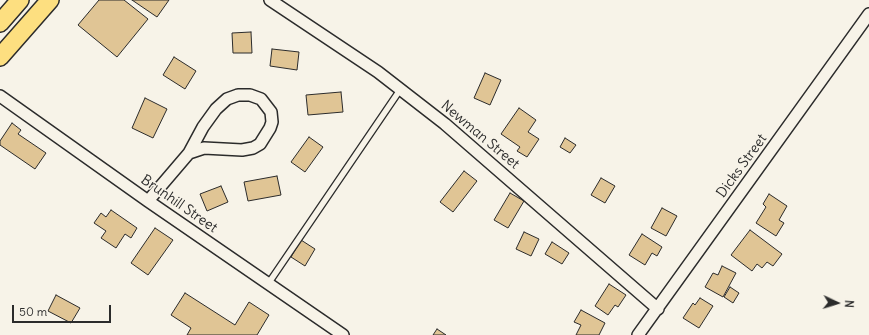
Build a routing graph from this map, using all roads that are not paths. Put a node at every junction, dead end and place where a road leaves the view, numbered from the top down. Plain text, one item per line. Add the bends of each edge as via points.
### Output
1 (20, 0) edge
2 (50, 0) edge
3 (270, 0) edge
4 (869, 14) edge
5 (0, 23) edge
6 (0, 57) edge
7 (400, 90) junction
8 (0, 96) edge
9 (189, 153) junction
10 (148, 201) junction
11 (268, 284) junction
12 (658, 309) junction
13 (329, 332) edge
14 (343, 335) edge
15 (638, 335) edge

1 - 5 main road
2 - 6 main road
3 - 7 street, Newman Street via 378,72
4 - 12 street, Dicks Street
7 - 11 lane
7 - 12 street, Newman Street via 444,124
8 - 10 street, Brunhill Street
9 - 9 street via 203,127 227,99 238,95 250,95 261,99 271,112 272,122 268,133 260,144 253,148 204,148
9 - 10 street
10 - 11 street, Brunhill Street
11 - 13 street, Brunhill Street
12 - 15 street, Dicks Street
13 - 14 street, Brunhill Street

